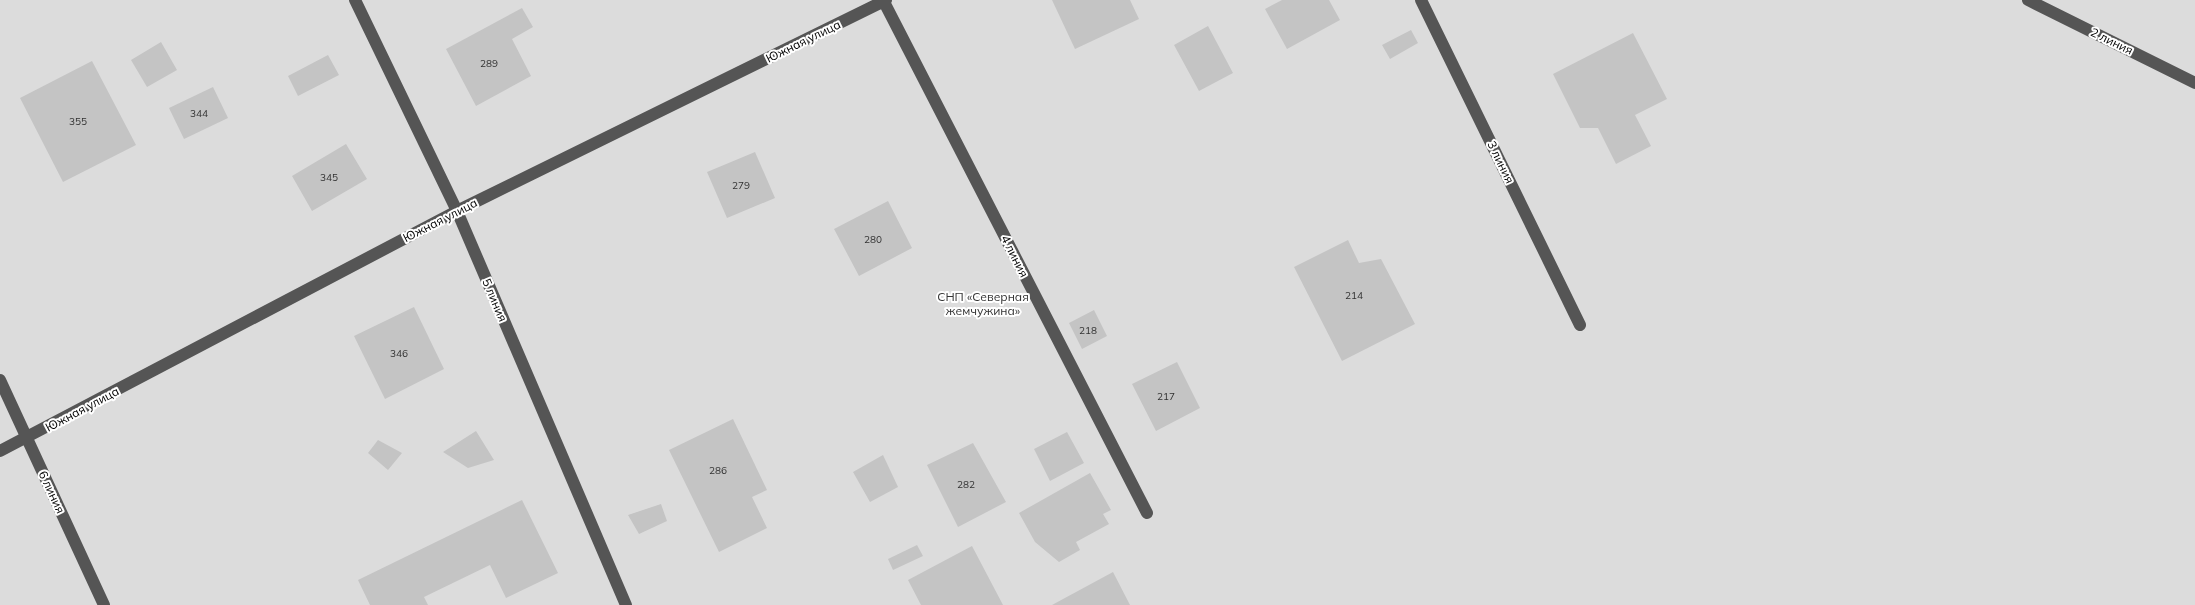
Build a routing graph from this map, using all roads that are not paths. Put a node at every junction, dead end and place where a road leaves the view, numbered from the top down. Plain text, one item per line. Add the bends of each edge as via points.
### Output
1 (355, 0) edge
2 (884, 0) edge
3 (1421, 0) edge
4 (2028, 0) edge
5 (2195, 83) edge
6 (457, 211) junction
7 (1580, 325) dead end
8 (0, 380) edge
9 (27, 438) junction
10 (0, 451) edge
11 (1147, 512) dead end
12 (104, 605) edge
13 (626, 605) edge

1 - 6 street, 5 линия
2 - 6 street, Южная улица
2 - 11 street, 4 линия
3 - 7 street, 3 линия
4 - 5 street, 2 линия
6 - 9 street, Южная улица
6 - 13 street, 5 линия
8 - 9 street, 6 линия
9 - 10 street, Южная улица
9 - 12 street, 6 линия

